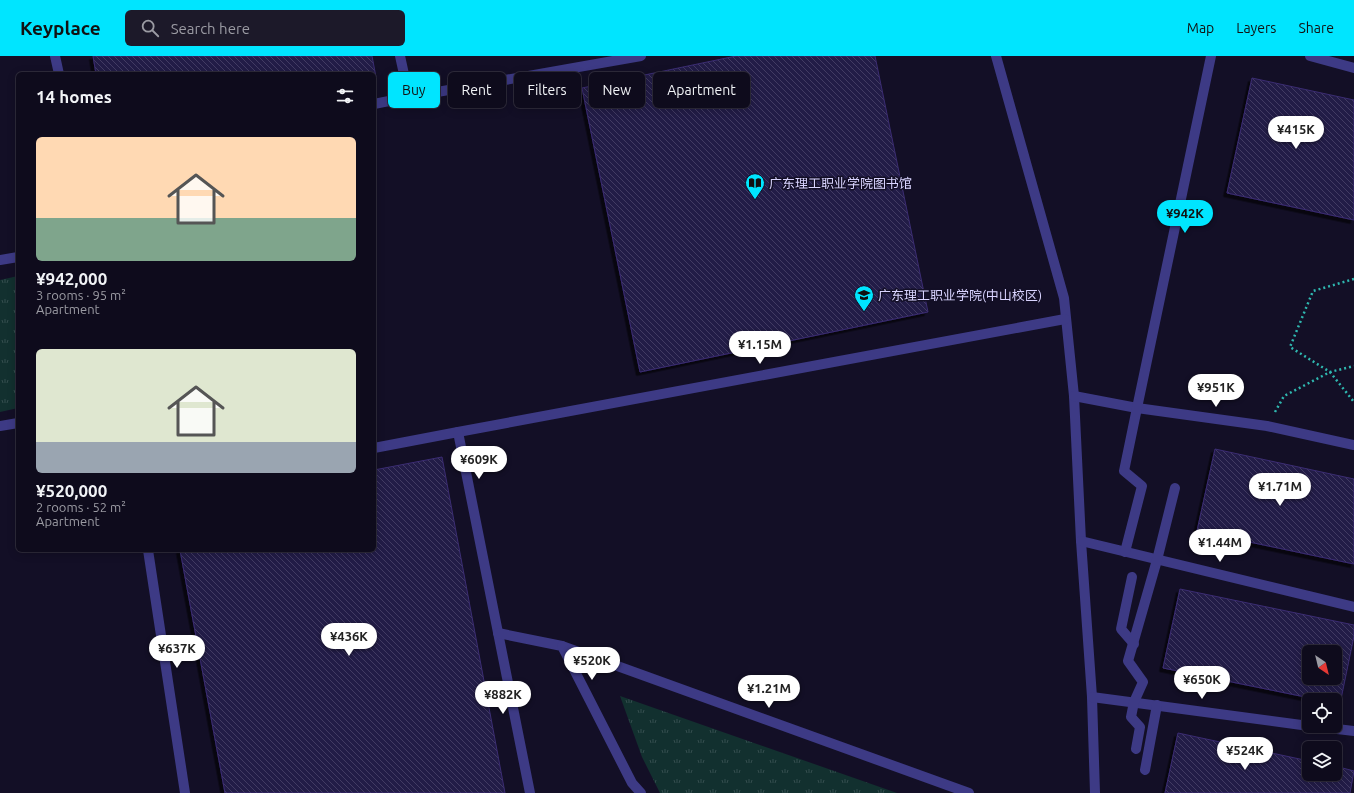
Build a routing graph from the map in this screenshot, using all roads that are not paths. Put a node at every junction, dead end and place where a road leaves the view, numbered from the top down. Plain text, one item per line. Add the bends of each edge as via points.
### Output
1 (55, 56) edge
2 (400, 56) edge
3 (641, 56) edge
4 (996, 56) edge
5 (1211, 56) edge
6 (1310, 56) edge
7 (1354, 68) edge
8 (59, 72) edge
9 (404, 72) edge
10 (440, 92) edge
11 (388, 101) edge
12 (376, 104) edge
13 (16, 257) edge
14 (0, 260) edge
15 (1065, 319) junction
16 (1074, 396) junction
17 (1137, 408) junction
18 (16, 423) edge
19 (0, 426) edge
20 (458, 432) junction
21 (1354, 445) edge
22 (376, 448) edge
23 (1175, 488) dead end
24 (1081, 541) junction
25 (148, 552) edge
26 (1125, 552) junction
27 (1157, 560) junction
28 (1132, 578) dead end
29 (1354, 607) edge
30 (498, 633) junction
31 (1134, 644) junction
32 (562, 646) junction
33 (1092, 697) junction
34 (1134, 702) junction
35 (1157, 705) junction
36 (1302, 725) edge
37 (1342, 730) edge
38 (1354, 732) edge
39 (1136, 749) dead end
40 (1145, 770) dead end
41 (185, 793) edge
42 (530, 793) edge
43 (640, 793) edge
44 (969, 793) edge
45 (1095, 793) edge

1 - 8 street
2 - 9 street
3 - 10 street
4 - 15 street via 1064,298
5 - 17 street
6 - 7 street
11 - 12 street
13 - 14 street
15 - 16 street
15 - 20 street
16 - 17 street
16 - 24 street
17 - 21 street via 1267,426
17 - 26 street via 1124,471 1142,486
18 - 19 street
20 - 22 street
20 - 30 street
23 - 27 street
24 - 26 street
24 - 33 street
25 - 41 street
26 - 27 street
27 - 29 street
27 - 31 street
28 - 31 street via 1121,629
30 - 32 street
30 - 42 street
31 - 34 street via 1128,661 1143,682
32 - 43 street via 632,783
32 - 44 street
33 - 34 street
33 - 45 street
34 - 35 street
34 - 39 street via 1131,716 1140,727
35 - 36 street
35 - 40 street
37 - 38 street

